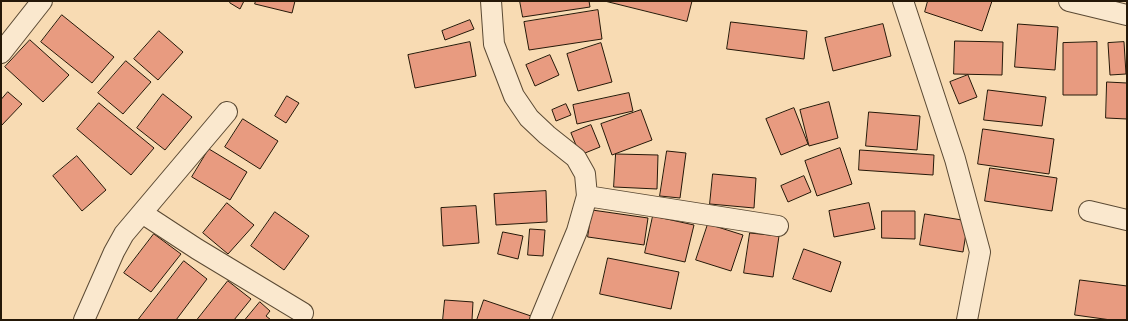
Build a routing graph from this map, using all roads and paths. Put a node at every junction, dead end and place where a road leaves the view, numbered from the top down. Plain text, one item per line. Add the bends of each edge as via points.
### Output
1 (42, 1) edge
2 (491, 1) edge
3 (903, 1) edge
4 (1069, 1) edge
5 (1127, 15) edge
6 (1, 53) edge
7 (227, 112) dead end
8 (587, 196) junction
9 (1089, 211) dead end
10 (142, 213) junction
11 (1127, 220) edge
12 (778, 226) dead end
13 (302, 313) dead end
14 (84, 320) edge
15 (540, 320) edge
16 (967, 320) edge

1 - 6 street
2 - 8 street via 494,44 514,96 529,118 576,158 585,174
3 - 16 street via 956,159 980,252
4 - 5 street
7 - 10 street
8 - 12 street
8 - 15 street via 576,231
9 - 11 street
10 - 13 street
10 - 14 street via 124,234 114,252

